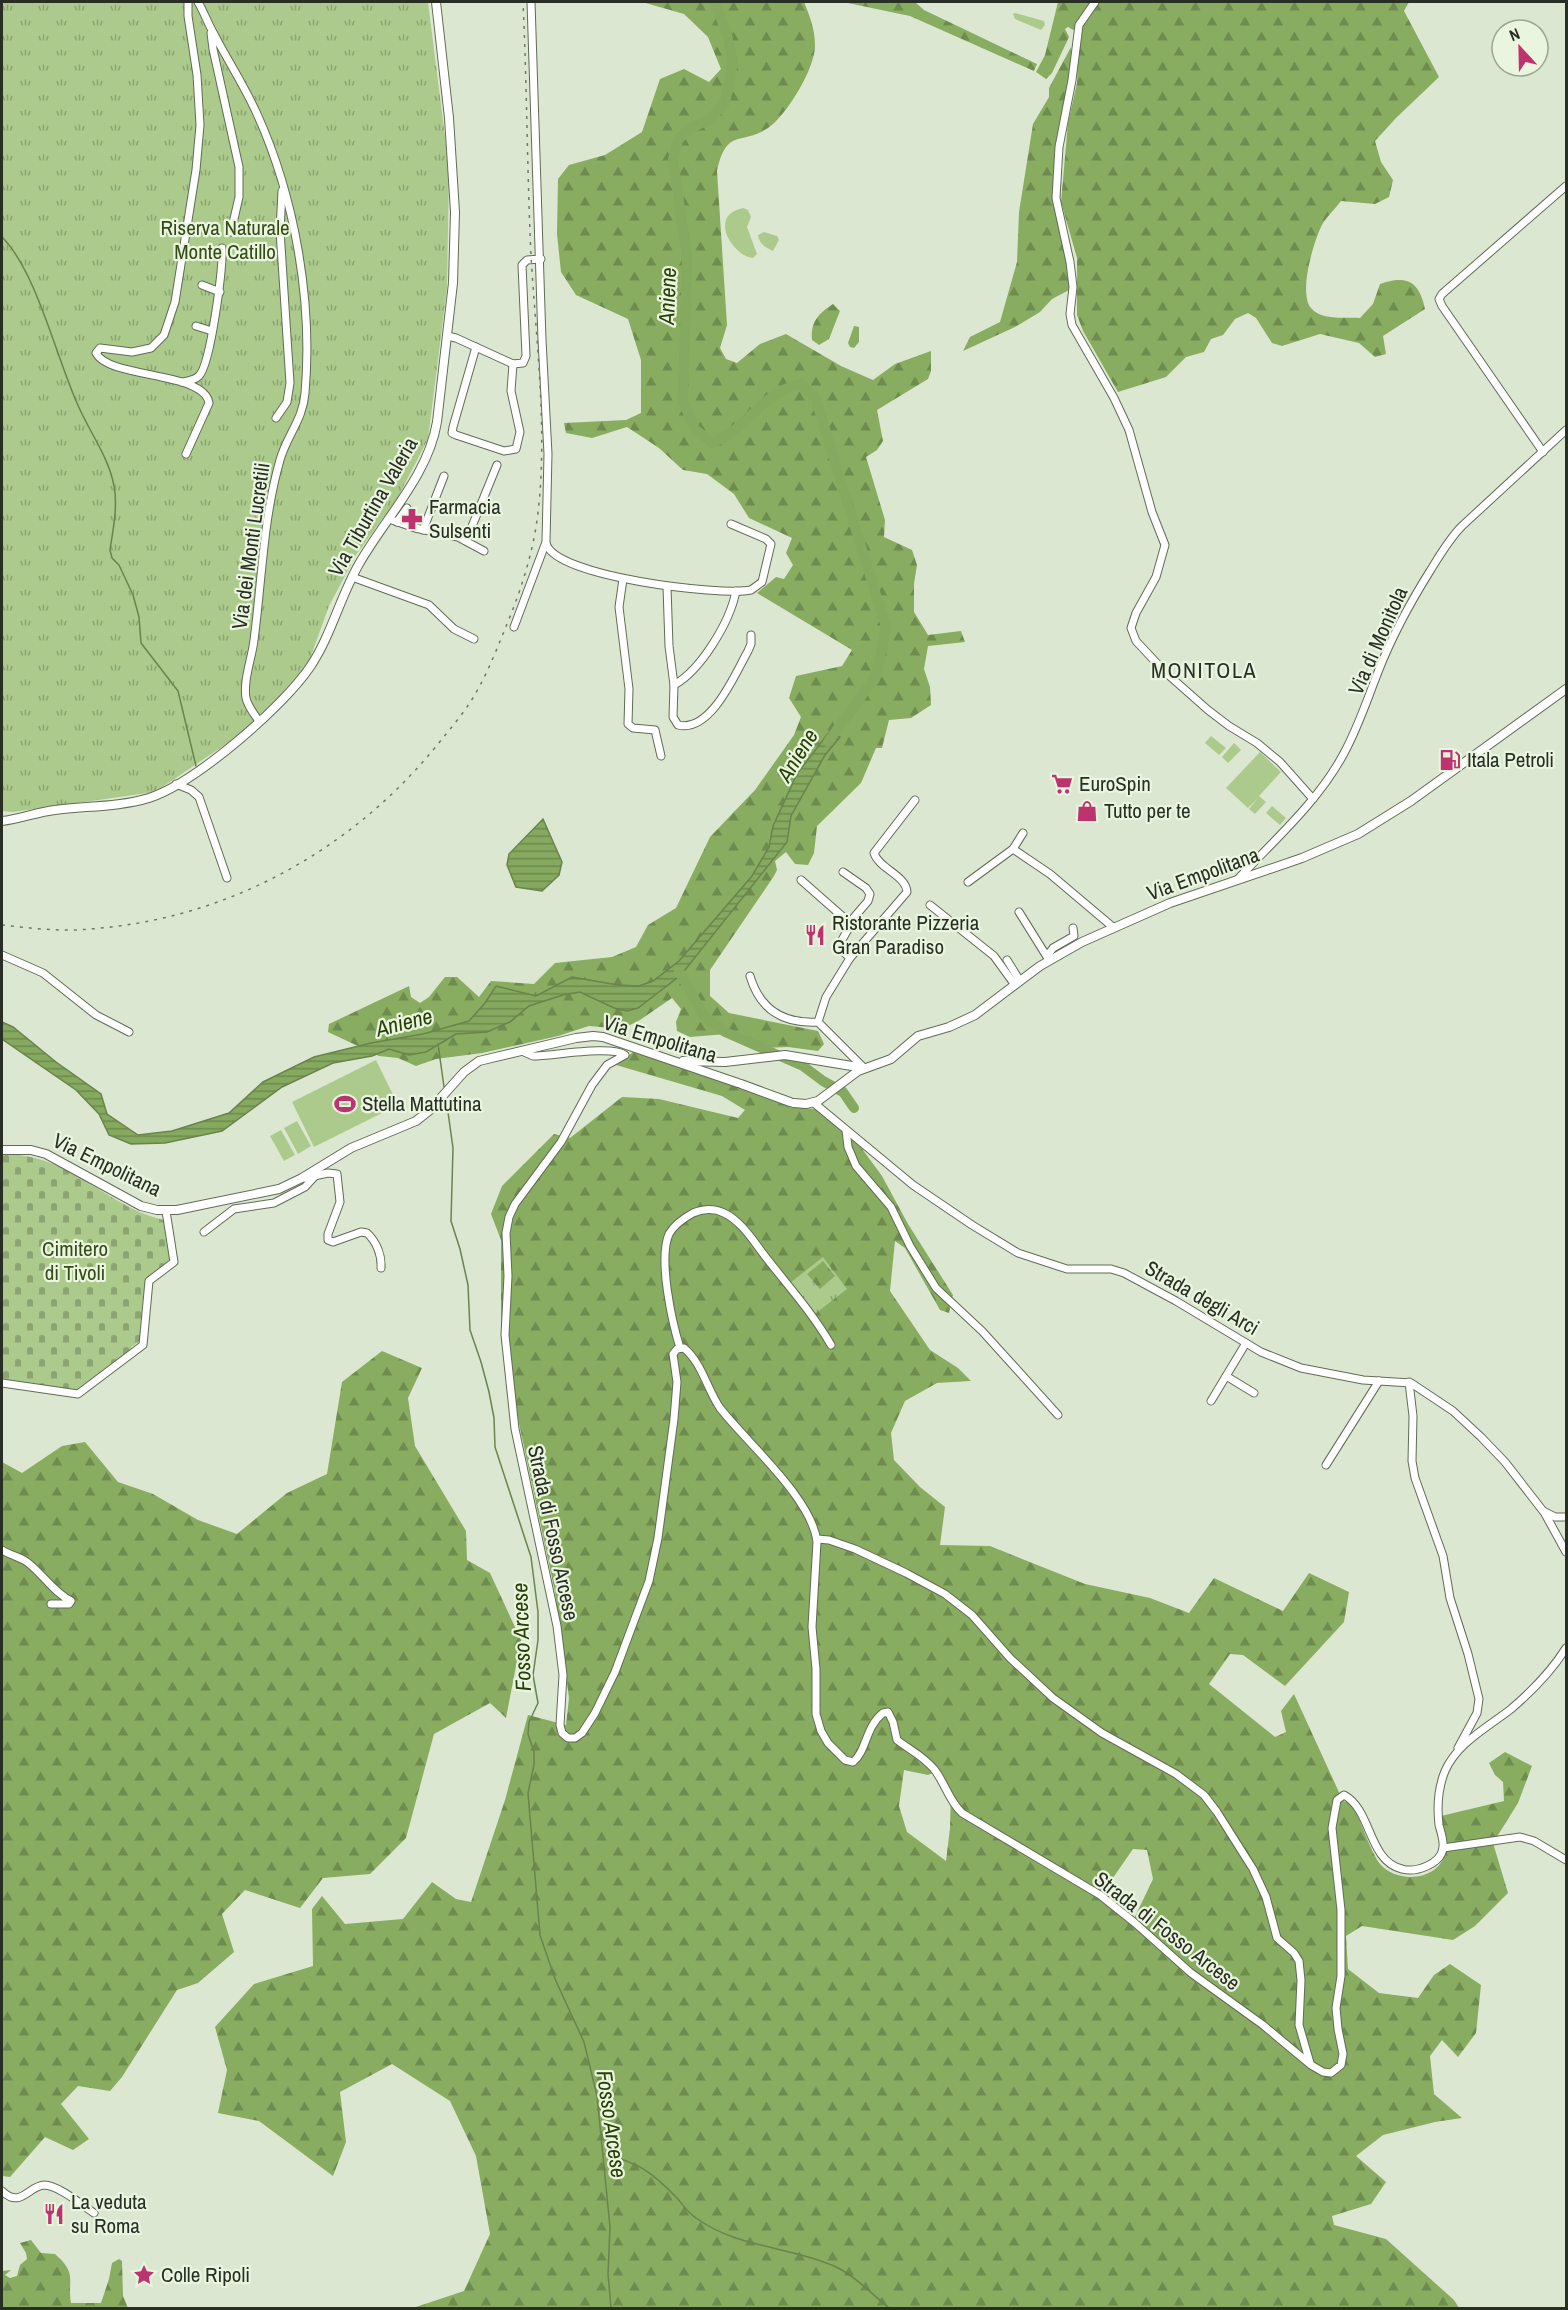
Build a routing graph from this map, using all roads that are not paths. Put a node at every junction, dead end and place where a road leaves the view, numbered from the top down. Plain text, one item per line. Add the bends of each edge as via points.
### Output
1 (188, 2) edge
2 (198, 2) edge
3 (436, 2) edge
4 (531, 2) edge
5 (1095, 2) edge
6 (212, 30) junction
7 (283, 186) junction
8 (1566, 186) edge
9 (231, 232) dead end
10 (222, 248) dead end
11 (541, 259) junction
12 (202, 285) dead end
13 (220, 292) junction
14 (196, 326) dead end
15 (212, 331) junction
16 (447, 336) junction
17 (476, 347) junction
18 (513, 364) junction
19 (179, 382) junction
20 (276, 418) dead end
21 (1566, 430) edge
22 (1543, 452) junction
23 (186, 454) dead end
24 (497, 465) dead end
25 (444, 476) dead end
26 (407, 508) dead end
27 (393, 520) junction
28 (731, 524) dead end
29 (423, 530) junction
30 (466, 541) junction
31 (546, 542) junction
32 (484, 551) dead end
33 (352, 577) junction
34 (623, 579) junction
35 (667, 587) junction
36 (736, 591) junction
37 (514, 627) dead end
38 (751, 635) dead end
39 (474, 639) dead end
40 (675, 685) junction
41 (1566, 689) edge
42 (260, 721) junction
43 (661, 756) dead end
44 (176, 784) junction
45 (1313, 799) junction
46 (915, 800) dead end
47 (2, 821) edge
48 (1023, 832) dead end
49 (1013, 849) junction
50 (843, 872) dead end
51 (227, 878) dead end
52 (801, 880) dead end
53 (1237, 880) junction
54 (968, 882) dead end
55 (930, 905) dead end
56 (1019, 912) dead end
57 (850, 922) junction
58 (1072, 928) dead end
59 (1114, 928) junction
60 (2, 955) edge
61 (850, 958) junction
62 (1048, 958) junction
63 (1006, 960) dead end
64 (750, 976) dead end
65 (1017, 983) junction
66 (818, 1022) junction
67 (129, 1032) dead end
68 (524, 1052) junction
69 (675, 1061) junction
70 (725, 1062) junction
71 (839, 1063) junction
72 (864, 1068) junction
73 (721, 1077) junction
74 (846, 1079) junction
75 (817, 1101) junction
76 (846, 1130) junction
77 (2, 1149) edge
78 (316, 1175) junction
79 (302, 1178) junction
80 (166, 1211) junction
81 (204, 1232) dead end
82 (381, 1268) dead end
83 (1246, 1343) junction
84 (831, 1345) dead end
85 (680, 1348) junction
86 (1226, 1376) junction
87 (1379, 1381) junction
88 (1409, 1382) junction
89 (2, 1383) edge
90 (1254, 1393) dead end
91 (1211, 1401) dead end
92 (1058, 1415) dead end
93 (1326, 1465) dead end
94 (1543, 1511) junction
95 (1566, 1517) edge
96 (817, 1539) junction
97 (2, 1550) edge
98 (1566, 1552) edge
99 (51, 1604) dead end
100 (1566, 1648) edge
101 (1455, 1752) junction
102 (1443, 1848) junction
103 (1566, 1860) edge
104 (1311, 2065) junction
105 (2, 2191) edge
106 (94, 2213) dead end

1 - 19 street via 200,125 175,302 164,335 151,348 132,352 100,348 96,353 117,366
2 - 6 street, Via dei Monti Lucretili
3 - 16 main road, Via Tiburtina Valeria via 455,187 454,265
4 - 11 street
5 - 45 street via 1078,25 1059,147 1056,198 1071,271 1072,325 1129,430 1165,545 1156,577 1131,628 1136,641 1164,672 1208,710 1265,749
6 - 7 street, Via dei Monti Lucretili via 256,113
6 - 9 street via 239,167 239,197
7 - 20 street via 280,231 290,383 287,402
7 - 42 street, Via dei Monti Lucretili via 304,290 306,382 301,417 279,462 262,559 246,693 250,709
8 - 22 street via 1439,299
10 - 13 street
11 - 18 street via 527,260 522,265 526,356 522,364
11 - 31 street via 548,453
12 - 13 street
13 - 15 street
14 - 15 street
15 - 19 street via 202,372 196,378
16 - 17 street
16 - 27 main road, Via Tiburtina Valeria via 434,437
17 - 18 street
17 - 18 street via 453,427 452,433 456,435 507,452 516,449 520,432 511,391
19 - 23 street via 204,392 209,403
21 - 22 street, Via di Monitola
22 - 45 street, Via di Monitola via 1448,543 1393,638 1343,755
24 - 30 street
25 - 29 street
26 - 27 street
27 - 29 street
27 - 33 main road, Via Tiburtina Valeria
28 - 36 street via 767,540 771,546 760,585 750,591
29 - 30 street
30 - 32 street
31 - 34 street via 549,551 567,561
31 - 37 street
33 - 39 street via 429,605 454,629
33 - 42 main road, Via Tiburtina Valeria via 310,666
34 - 35 street
34 - 43 street via 619,607 629,689 628,724 634,729 655,730
35 - 36 street
35 - 40 street
36 - 40 street via 729,613 699,664
38 - 40 street via 750,646 735,675 703,719 687,725 675,722
41 - 53 main road, Via Empolitana via 1369,828 1314,853
42 - 44 main road, Via Tiburtina Valeria
44 - 47 main road, Via Tiburtina Valeria via 136,801 54,810
44 - 51 street via 199,797
45 - 53 street, Via di Monitola
46 - 61 street via 874,853 878,862 904,883 907,892
48 - 49 street
49 - 54 street
49 - 59 street via 1053,876
50 - 57 street via 870,894
52 - 57 street
53 - 59 main road, Via Empolitana
55 - 65 street via 994,956
56 - 62 street
57 - 61 street via 838,947
58 - 62 street via 1074,936 1052,949
59 - 62 main road, Via Empolitana
60 - 67 street via 43,973 96,1015
61 - 66 street via 829,993
62 - 65 main road, Via Empolitana
63 - 65 street
64 - 66 street via 758,998 777,1014 798,1022
65 - 72 main road, Via Empolitana via 971,1017 918,1036 887,1062
66 - 72 street
68 - 69 main road, Via Empolitana via 593,1036
68 - 79 main road, Via Empolitana via 476,1063 422,1117 348,1149
68 - 85 street, Strada di Fosso Arcese via 535,1056 604,1051 625,1055 607,1065 588,1091 565,1137 515,1204 506,1233 505,1335 513,1420 557,1626 563,1682 560,1725 568,1738 582,1733 595,1713 614,1676 646,1590 656,1548 674,1419 677,1382 673,1354
69 - 70 main road
69 - 73 main road, Via Empolitana
70 - 71 main road via 779,1055
70 - 73 main road, Via Empolitana via 718,1069
71 - 72 main road
71 - 74 main road
72 - 74 main road, Via Empolitana
73 - 75 main road, Via Empolitana via 792,1103
74 - 75 main road, Via Empolitana
75 - 76 street, Strada degli Arci
76 - 83 street, Strada degli Arci via 913,1185 1014,1251 1067,1269 1111,1269 1124,1273
76 - 92 street via 856,1166 891,1207 907,1242 934,1284
77 - 80 main road, Via Empolitana via 46,1154 138,1204
78 - 79 street
78 - 81 street via 305,1187 274,1203 234,1209
78 - 82 street via 335,1173 339,1178 340,1202 328,1240 368,1233 376,1245
79 - 80 main road, Via Empolitana via 260,1194
80 - 89 street via 174,1262 149,1281 143,1345 78,1394
83 - 86 street
83 - 87 street, Strada degli Arci via 1312,1372
84 - 85 street, Strada di Fosso Arcese via 741,1226 723,1212 707,1210 695,1212 680,1222 670,1232 666,1244 669,1296
85 - 96 street, Strada di Fosso Arcese via 693,1358 720,1407 791,1491
86 - 90 street
86 - 91 street
87 - 88 street, Strada degli Arci
87 - 93 street
88 - 94 street via 1464,1421 1505,1462
88 - 101 street via 1414,1473 1443,1556 1449,1594 1479,1699 1476,1716
94 - 95 street
94 - 98 street
96 - 104 street via 855,1549 945,1594 972,1615 1010,1658 1058,1702 1114,1741 1202,1792 1253,1869 1279,1940 1298,1959 1299,2025
96 - 104 street, Strada di Fosso Arcese via 812,1627 814,1702 819,1728 832,1747 845,1760 853,1762 872,1724 888,1712 897,1740 930,1765 962,1813 1106,1899 1191,1973
97 - 99 street via 26,1561 71,1601
100 - 101 street via 1535,1688
101 - 102 street via 1439,1794
102 - 103 street via 1520,1837
102 - 104 street via 1428,1865 1400,1869 1380,1851 1350,1798 1342,1795 1337,1800 1332,1833 1341,1915 1341,1976 1336,2008 1343,2056 1341,2065 1333,2072 1323,2072
105 - 106 street via 14,2198 48,2186

